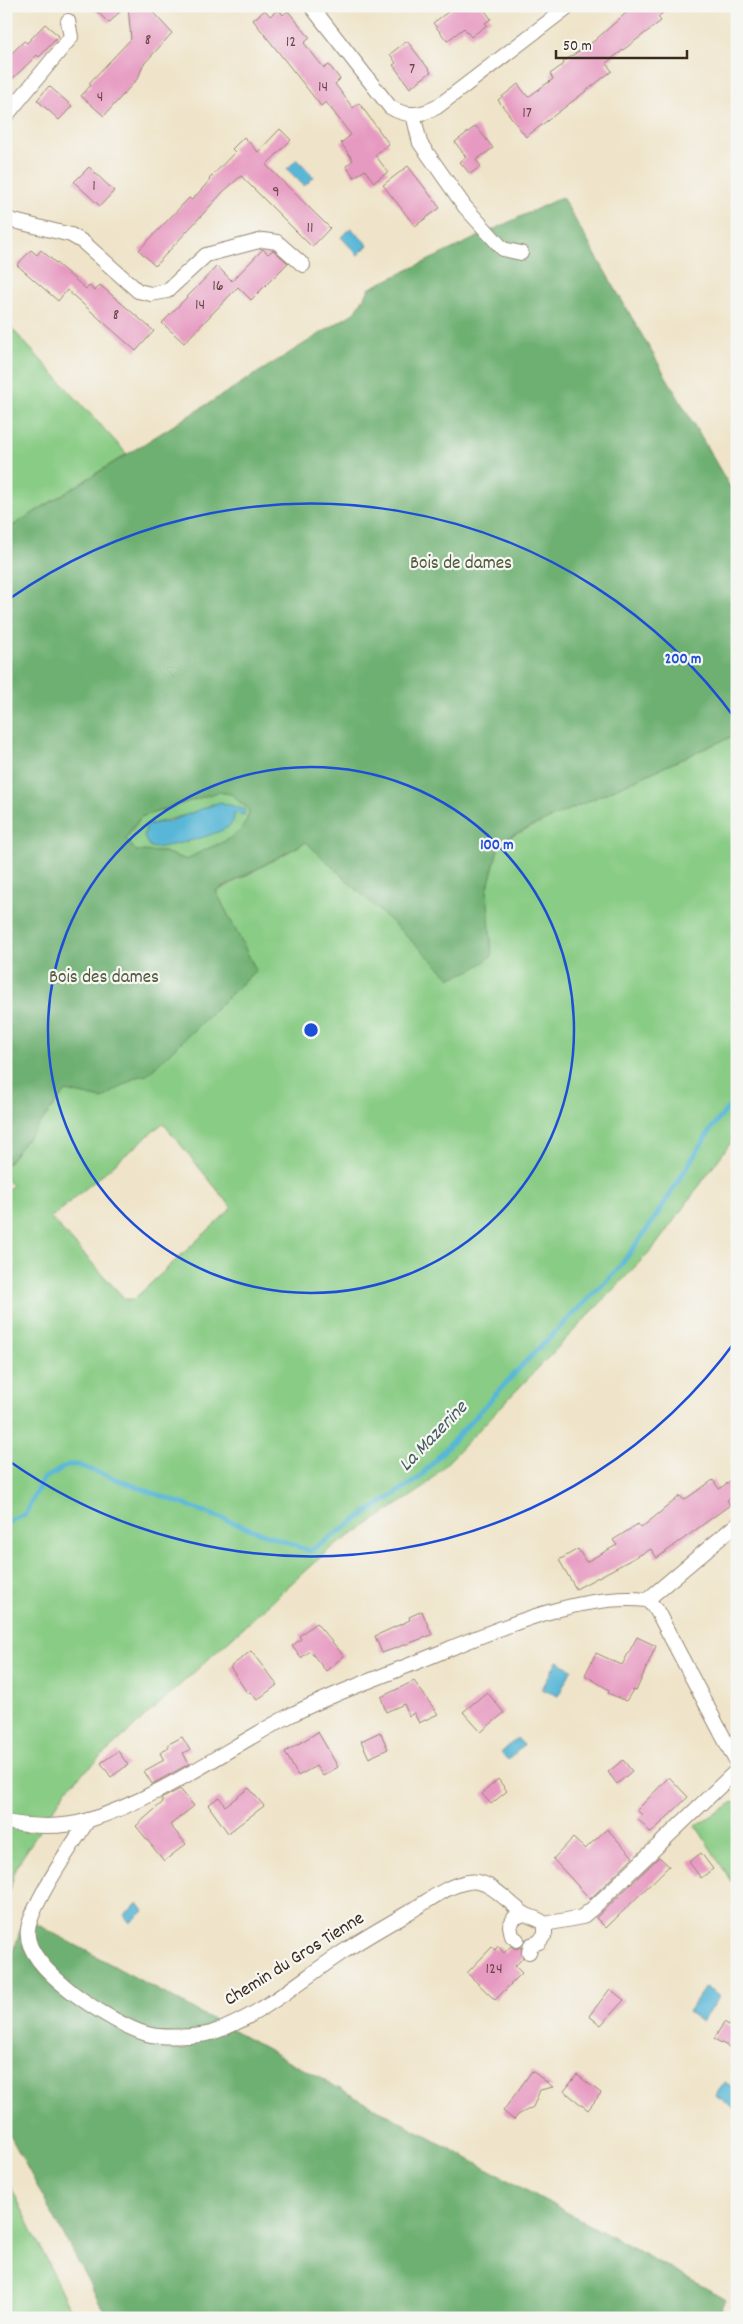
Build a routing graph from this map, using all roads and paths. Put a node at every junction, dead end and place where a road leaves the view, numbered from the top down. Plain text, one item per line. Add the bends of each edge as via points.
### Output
1 (311, 6) edge
2 (569, 6) edge
3 (68, 21) dead end
4 (413, 114) junction
5 (6, 116) edge
6 (6, 219) edge
7 (521, 253) dead end
8 (303, 265) dead end
9 (737, 1524) edge
10 (647, 1600) junction
11 (737, 1763) edge
12 (737, 1770) edge
13 (88, 1820) junction
14 (6, 1822) edge
15 (524, 1914) junction
16 (545, 1924) junction
17 (517, 1940) dead end
18 (529, 1952) dead end

1 - 4 street via 390,106 402,114
2 - 4 street via 437,107 426,113
3 - 5 street via 71,37
4 - 7 street via 420,143 465,207 502,250
6 - 8 street via 71,235 138,291 151,294 167,291 206,255 263,240 277,242
9 - 10 street
10 - 11 street via 664,1622
10 - 13 street via 576,1605 526,1619 288,1716 157,1790
12 - 16 street via 582,1917
13 - 14 street via 38,1826
13 - 15 street, Chemin du Gros Tienne via 34,1914 28,1930 30,1945 41,1963 98,2012 149,2035 210,2033 264,2006 346,1950 443,1892 468,1882 487,1885
15 - 16 street, Chemin du Gros Tienne via 537,1917
15 - 17 street via 514,1918 510,1926 512,1936
16 - 18 street via 545,1934 539,1942 531,1945

